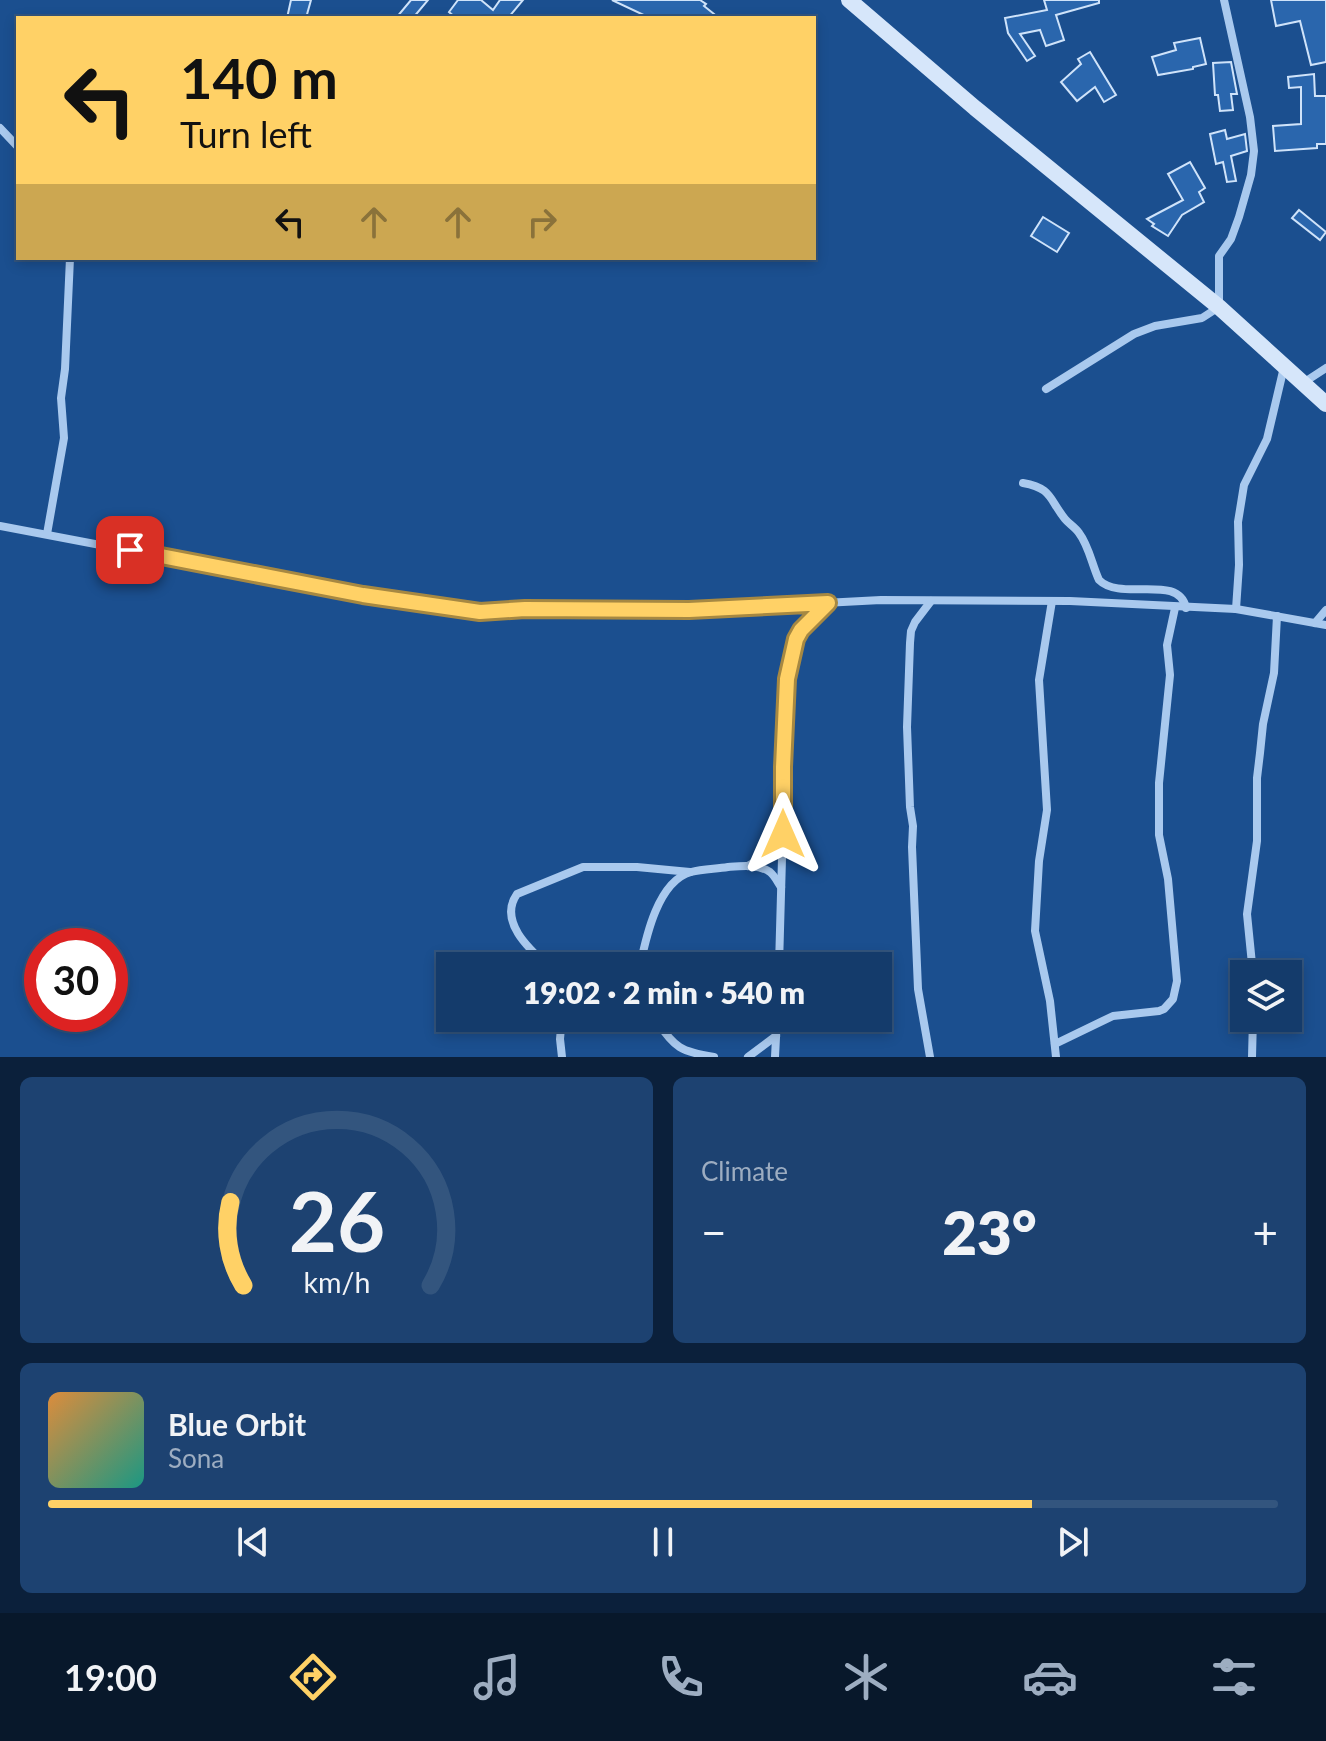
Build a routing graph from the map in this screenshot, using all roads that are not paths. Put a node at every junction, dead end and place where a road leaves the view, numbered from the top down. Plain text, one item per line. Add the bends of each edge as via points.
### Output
1 (849, 0) edge
2 (1224, 0) edge
3 (0, 128) edge
4 (16, 145) edge
5 (70, 260) edge
6 (1219, 307) junction
7 (1284, 367) junction
8 (1326, 368) edge
9 (1303, 383) junction
10 (1046, 389) dead end
11 (1326, 404) edge
12 (1023, 483) dead end
13 (0, 526) edge
14 (47, 534) junction
15 (931, 601) junction
16 (1052, 601) junction
17 (828, 603) junction
18 (1175, 608) junction
19 (1186, 608) junction
20 (1236, 609) junction
21 (1326, 610) edge
22 (1277, 616) junction
23 (1315, 623) junction
24 (1326, 625) edge
25 (783, 834) junction
26 (748, 866) junction
27 (690, 872) junction
28 (781, 887) junction
29 (532, 952) edge
30 (644, 952) edge
31 (779, 952) edge
32 (1252, 960) edge
33 (561, 1032) edge
34 (664, 1032) edge
35 (776, 1032) edge
36 (1253, 1032) edge
37 (776, 1036) junction
38 (1055, 1044) junction
39 (562, 1057) edge
40 (714, 1057) edge
41 (748, 1057) edge
42 (775, 1057) edge
43 (930, 1057) edge
44 (1056, 1057) edge
45 (1252, 1057) edge

1 - 6 main road
2 - 6 street via 1254,151 1235,228 1219,256
3 - 4 street
5 - 14 street via 61,398 64,438
6 - 7 main road
6 - 10 street via 1202,318 1134,334
7 - 9 main road
7 - 20 street via 1267,439 1244,485
8 - 9 street
9 - 11 main road
12 - 19 street via 1043,489 1081,535 1103,585 1166,590 1180,597
13 - 14 street
14 - 17 street via 363,595 480,612
15 - 16 street
15 - 17 street
15 - 43 street via 911,631 907,727 918,989
16 - 18 street
16 - 38 street via 1039,680 1047,810 1035,931
17 - 25 street via 796,639 787,679
18 - 19 street
18 - 38 street via 1167,645 1170,675 1159,783 1159,835 1177,981 1173,999 1159,1011 1106,1018
19 - 20 street
20 - 22 street
21 - 23 street
22 - 23 street
22 - 32 street via 1274,673 1257,778 1257,841 1247,914
23 - 24 street
25 - 26 street
25 - 28 street
26 - 27 street
26 - 28 street via 769,871
27 - 29 street via 583,867 517,894 512,922
27 - 30 street via 675,880 661,900
28 - 31 street
33 - 39 street
34 - 40 street via 693,1054
35 - 37 street
36 - 45 street
37 - 41 street
37 - 42 street
38 - 44 street

